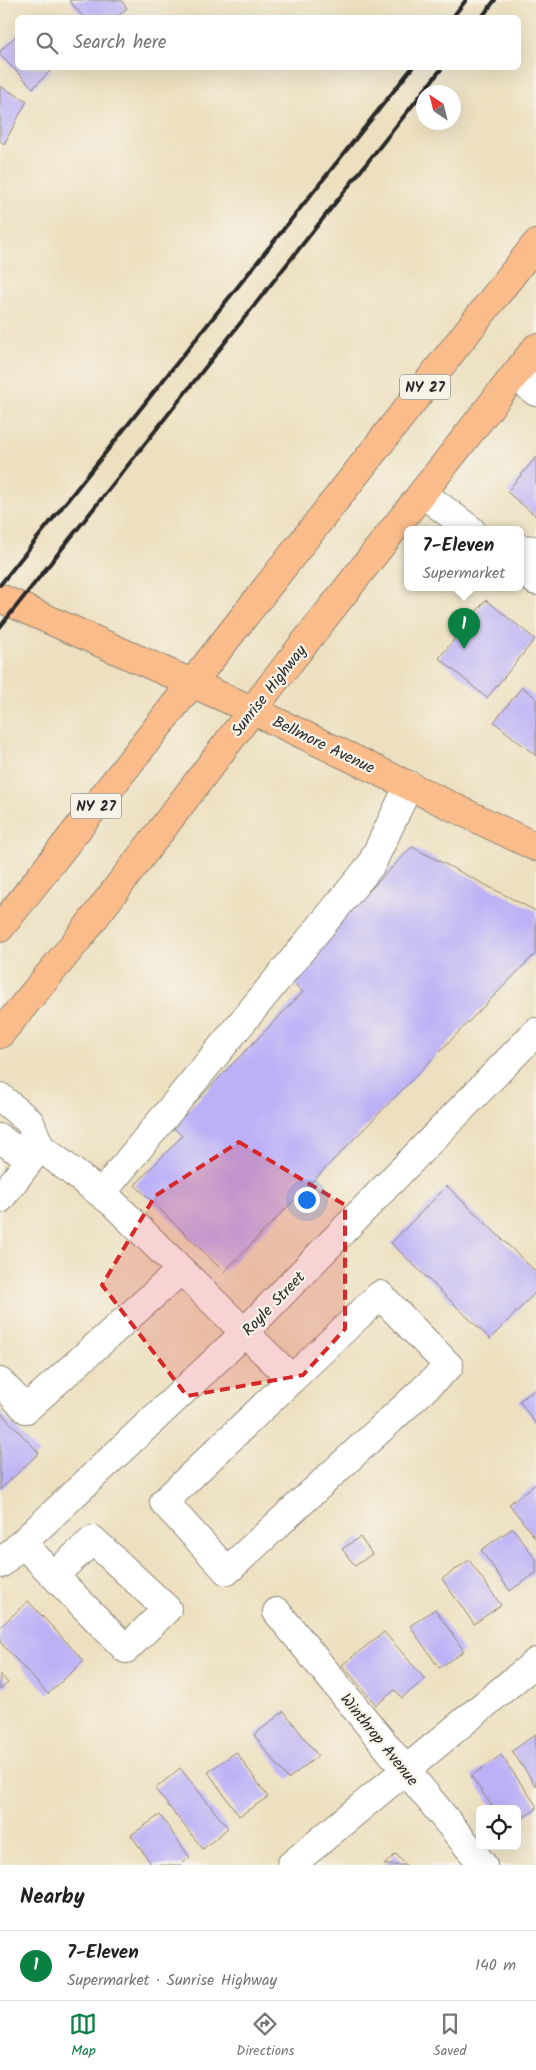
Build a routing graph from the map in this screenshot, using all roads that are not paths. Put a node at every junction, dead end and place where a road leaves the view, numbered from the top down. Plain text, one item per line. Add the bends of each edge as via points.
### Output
1 (536, 244) edge
2 (536, 348) edge
3 (514, 375) junction
4 (536, 392) edge
5 (422, 493) junction
6 (466, 526) edge
7 (524, 571) edge
8 (536, 581) edge
9 (0, 598) edge
10 (193, 684) junction
11 (252, 710) junction
12 (409, 785) junction
13 (536, 847) edge
14 (0, 928) edge
15 (536, 1032) edge
16 (0, 1034) edge
17 (0, 1097) edge
18 (0, 1138) edge
19 (40, 1147) junction
20 (101, 1194) junction
21 (0, 1199) edge
22 (181, 1270) junction
23 (245, 1332) junction
24 (292, 1379) junction
25 (0, 1382) edge
26 (22, 1543) junction
27 (0, 1564) edge
28 (54, 1575) dead end
29 (277, 1612) dead end
30 (536, 1662) edge
31 (405, 1770) junction
32 (291, 1865) edge
33 (484, 1865) edge

1 - 10 main road, NY 27
2 - 3 main road, Sunrise Highway
3 - 4 street
3 - 5 main road, Sunrise Highway
5 - 6 street
5 - 11 main road, Sunrise Highway
7 - 8 street
9 - 10 main road, Bellmore Avenue
10 - 11 main road, Bellmore Avenue
10 - 14 main road, NY 27
11 - 12 main road, Bellmore Avenue
11 - 16 main road, Sunrise Highway via 79,938
12 - 13 main road, Bellmore Avenue
12 - 20 street via 371,865
15 - 23 street, Royle Street
17 - 19 street via 30,1122
18 - 19 street via 13,1148
19 - 20 street
19 - 21 street
20 - 22 street
22 - 23 street
22 - 25 street via 26,1409
23 - 24 street
23 - 26 street, Royle Street
24 - 24 street via 380,1296 449,1366 227,1571 164,1502
26 - 27 street, Royle Street
26 - 28 street
29 - 31 street, Winthrop Avenue
30 - 31 street
31 - 32 street
31 - 33 street, Winthrop Avenue

